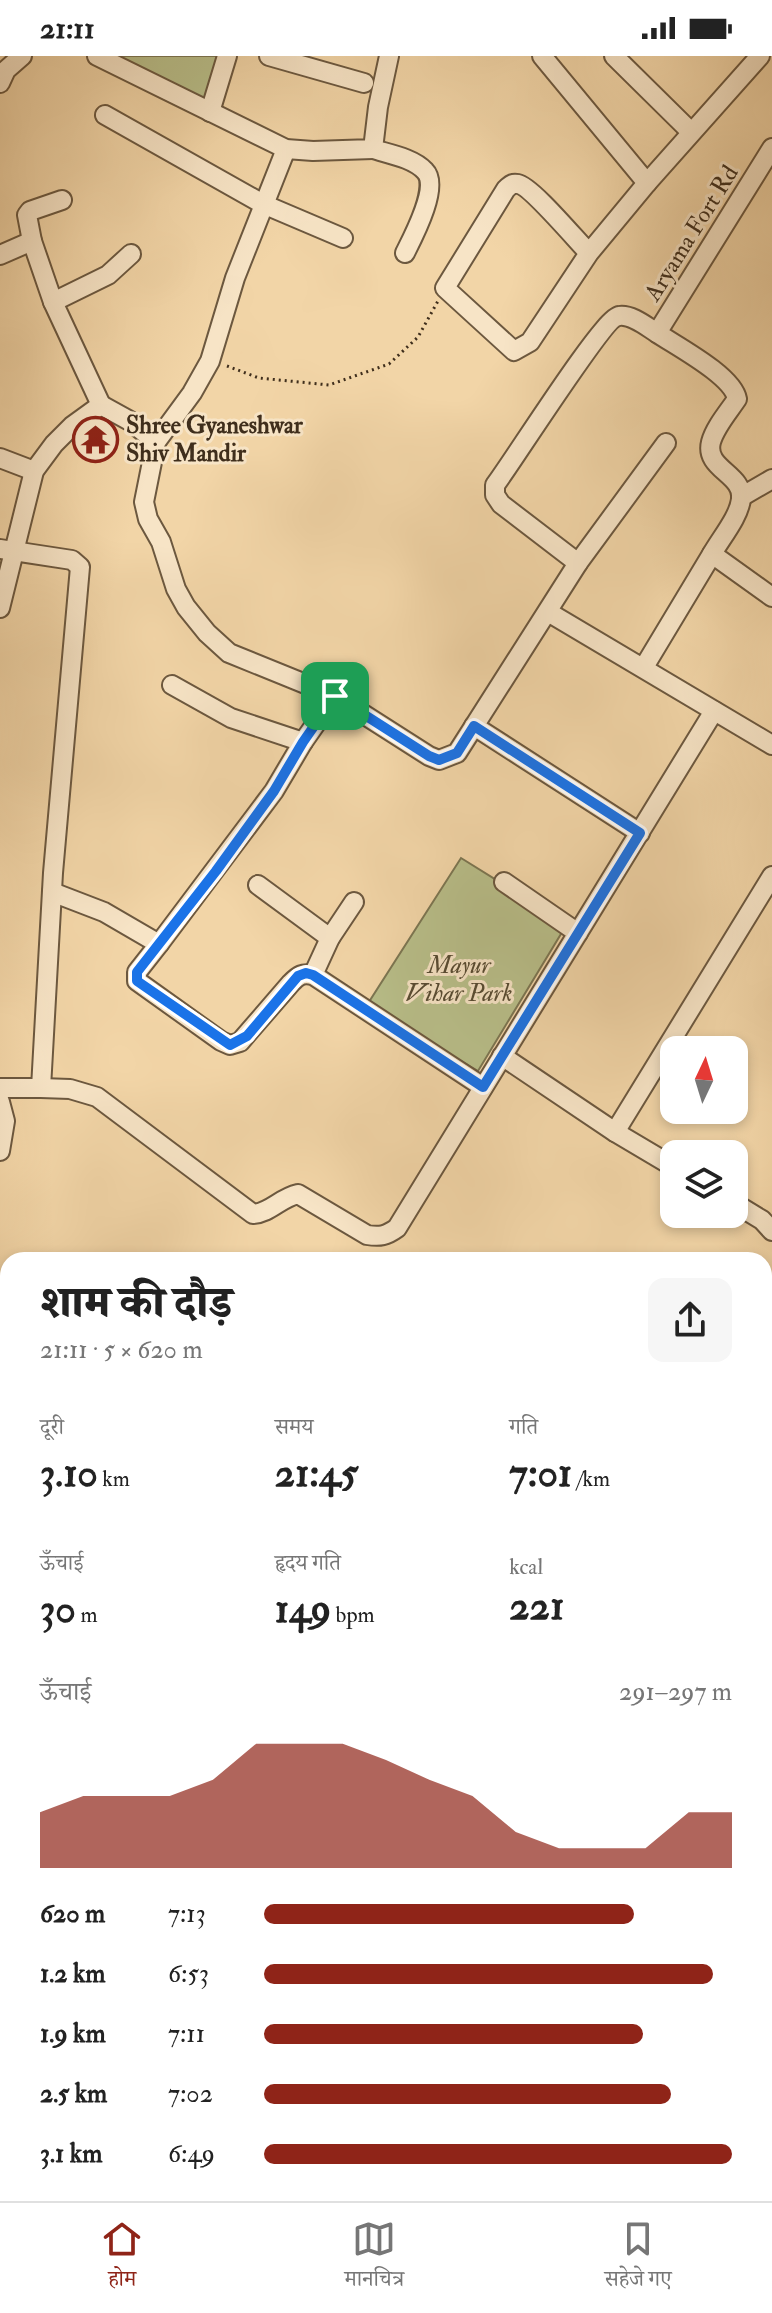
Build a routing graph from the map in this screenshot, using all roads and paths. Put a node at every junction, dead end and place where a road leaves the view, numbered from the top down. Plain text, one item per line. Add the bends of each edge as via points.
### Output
1 (22, 56) edge
2 (97, 56) edge
3 (227, 56) edge
4 (269, 56) edge
5 (389, 56) edge
6 (542, 56) edge
7 (614, 56) edge
8 (755, 58) edge
9 (0, 83) edge
10 (364, 83) dead end
11 (210, 112) junction
12 (105, 115) dead end
13 (691, 132) junction
14 (772, 148) edge
15 (286, 149) junction
16 (373, 149) junction
17 (647, 183) junction
18 (62, 200) dead end
19 (263, 204) junction
20 (343, 238) dead end
21 (32, 241) junction
22 (405, 253) dead end
23 (589, 253) junction
24 (131, 254) dead end
25 (0, 255) edge
26 (445, 288) junction
27 (53, 302) junction
28 (657, 333) junction
29 (210, 361) junction
30 (101, 405) junction
31 (156, 442) junction
32 (666, 443) dead end
33 (0, 458) edge
34 (34, 471) junction
35 (772, 479) edge
36 (741, 497) junction
37 (6, 550) edge
38 (712, 554) junction
39 (578, 563) junction
40 (772, 597) edge
41 (0, 608) edge
42 (548, 612) junction
43 (644, 667) junction
44 (172, 685) dead end
45 (335, 696) junction
46 (714, 711) junction
47 (474, 726) junction
48 (303, 742) junction
49 (772, 745) edge
50 (640, 833) junction
51 (772, 876) edge
52 (504, 882) dead end
53 (258, 885) dead end
54 (52, 892) junction
55 (354, 902) dead end
56 (578, 933) junction
57 (330, 938) junction
58 (159, 944) junction
59 (313, 975) junction
60 (502, 1056) junction
61 (483, 1087) junction
62 (0, 1088) edge
63 (41, 1088) junction
64 (0, 1102) edge
65 (615, 1132) junction
66 (0, 1151) edge
67 (660, 1159) edge
68 (748, 1212) edge
69 (772, 1231) edge

1 - 9 street
2 - 11 street
3 - 11 street
4 - 10 street
5 - 16 street
6 - 17 street
7 - 13 street
8 - 13 street
11 - 15 street
12 - 19 street
13 - 17 street
14 - 28 street, Aryama Fort Rd
15 - 16 street
15 - 19 street
16 - 22 street via 415,164 430,180 420,225
17 - 23 street
18 - 21 street via 27,215
19 - 20 street
19 - 29 street
21 - 25 street
21 - 27 street
23 - 26 street via 530,342 514,351
23 - 26 street via 532,193 511,185
24 - 27 street via 108,275
26 - 29 path via 418,337 389,364 329,385 259,378
27 - 30 street
28 - 36 street, Aryama Fort Rd via 735,390 737,399 711,441 712,459 740,486
28 - 39 street via 630,317 613,318 495,485 501,504
29 - 31 street
30 - 31 street
30 - 34 street via 72,426
31 - 45 street via 144,502 186,607 229,653
32 - 39 street
33 - 34 street
34 - 37 street
35 - 36 street
36 - 38 street
37 - 41 street
37 - 54 street via 72,560 80,567
38 - 40 street
38 - 43 street
39 - 42 street
42 - 43 street
42 - 47 street
43 - 46 street
44 - 48 street via 231,718
45 - 47 street via 439,760 457,753
45 - 48 street
46 - 49 street
46 - 50 street
47 - 50 street
48 - 58 street via 274,791
50 - 56 street
51 - 65 street
52 - 56 street
53 - 57 street
54 - 58 street via 104,912
54 - 63 street
55 - 57 street
56 - 60 street
57 - 59 street
58 - 59 street via 137,972 137,981 230,1045 247,1036 298,976
59 - 61 street
60 - 61 street
60 - 65 street
61 - 63 street via 397,1228 380,1237 367,1235 298,1194 253,1214 97,1097
62 - 63 street
64 - 66 street via 5,1121
65 - 67 street
68 - 69 street

